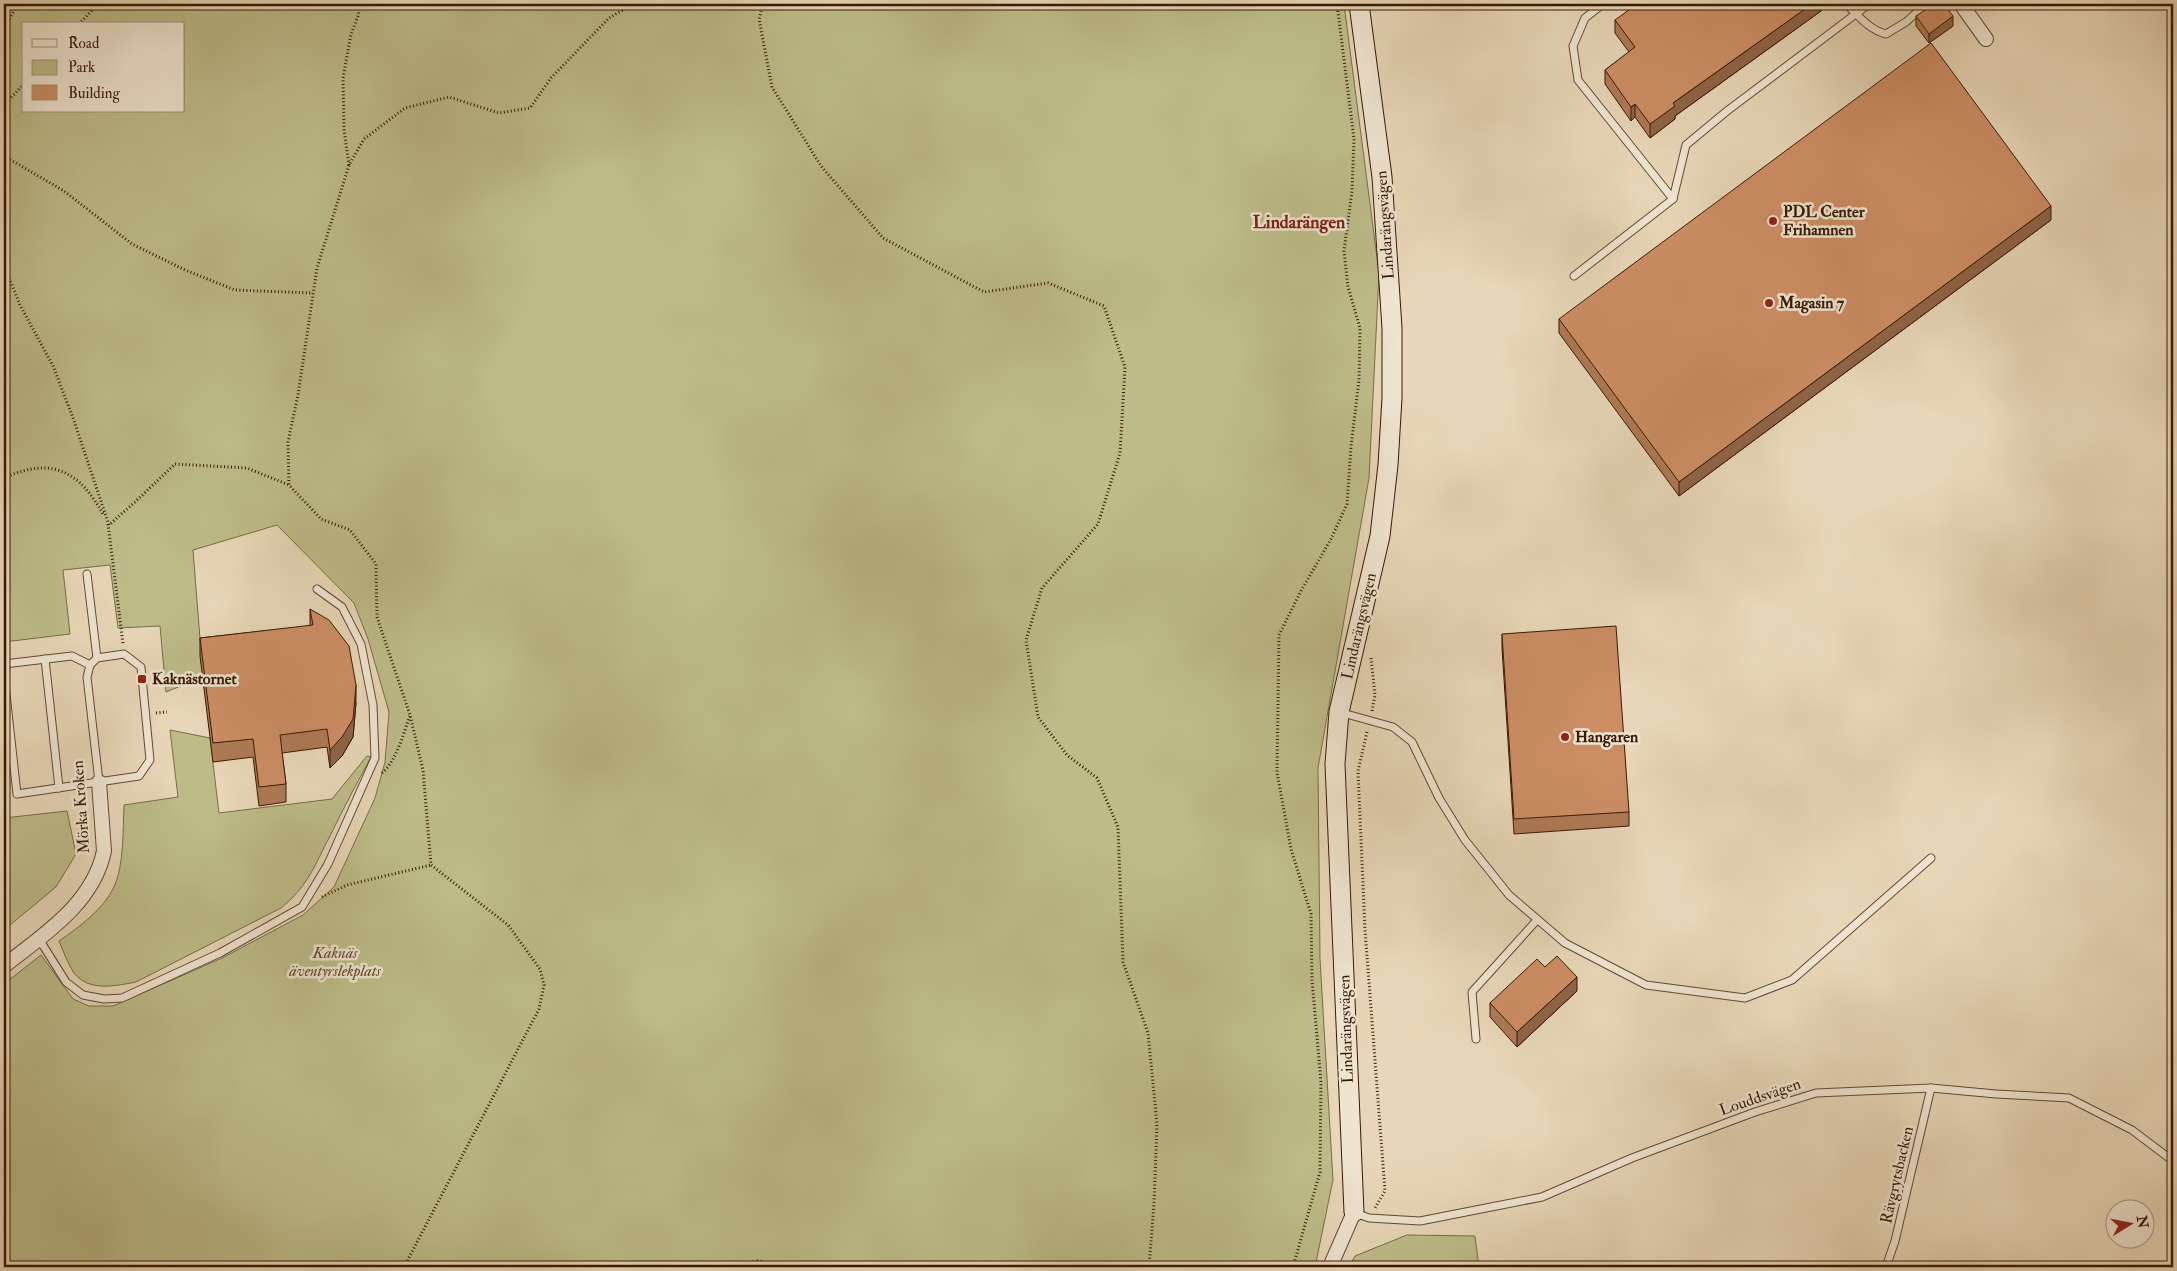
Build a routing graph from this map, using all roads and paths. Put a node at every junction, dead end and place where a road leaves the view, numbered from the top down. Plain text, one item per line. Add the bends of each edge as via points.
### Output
1 (18, 4) edge
2 (98, 4) edge
3 (360, 4) edge
4 (633, 4) edge
5 (763, 4) edge
6 (1337, 4) edge
7 (1359, 4) edge
8 (1603, 4) edge
9 (1846, 4) edge
10 (1869, 4) edge
11 (1926, 4) edge
12 (1961, 4) edge
13 (1856, 13) junction
14 (81, 22) edge
15 (4, 28) edge
16 (1986, 39) dead end
17 (22, 86) edge
18 (4, 105) edge
19 (4, 156) edge
20 (349, 166) junction
21 (1673, 199) junction
22 (4, 265) edge
23 (1574, 276) dead end
24 (313, 292) junction
25 (4, 478) edge
26 (289, 485) junction
27 (108, 525) junction
28 (87, 574) dead end
29 (317, 589) dead end
30 (124, 654) junction
31 (97, 658) junction
32 (45, 659) junction
33 (4, 664) edge
34 (90, 665) junction
35 (4, 676) edge
36 (1339, 712) junction
37 (410, 715) junction
38 (1370, 719) junction
39 (99, 782) junction
40 (60, 788) junction
41 (360, 790) junction
42 (1931, 858) dead end
43 (431, 865) junction
44 (302, 907) junction
45 (1537, 920) junction
46 (39, 938) junction
47 (4, 966) edge
48 (1476, 1039) dead end
49 (1931, 1088) junction
50 (2173, 1161) edge
51 (1362, 1215) junction
52 (404, 1267) edge
53 (737, 1267) edge
54 (767, 1267) edge
55 (1149, 1267) edge
56 (1293, 1267) edge
57 (1330, 1267) edge
58 (1886, 1267) edge

1 - 15 path
2 - 14 path
3 - 20 path via 343,78 344,130
4 - 20 path via 609,18 551,78 530,108 499,113 449,97 405,108 364,139
5 - 55 path via 759,19 772,88 821,166 883,238 984,292 1048,283 1104,306 1125,367 1120,453 1098,524 1042,588 1026,640 1038,717 1067,755 1097,778 1118,826 1123,962 1148,1033 1157,1124
6 - 56 path via 1354,139 1352,191 1344,251 1348,287 1360,328 1359,380 1347,504 1279,635 1277,772 1291,849 1310,914 1321,1082 1320,1172
7 - 36 street, Lindarängsvägen via 1382,177 1392,328 1392,398 1380,536
8 - 21 lane via 1585,18 1573,46 1578,80
9 - 13 lane
10 - 13 lane
11 - 13 lane via 1886,34 1878,32
12 - 16 street
13 - 21 lane via 1686,145
17 - 18 path
19 - 24 path via 64,191 132,244 185,270 234,290
20 - 24 path via 317,268
21 - 23 lane
22 - 27 path via 20,305 53,366
24 - 26 path via 288,442
25 - 27 path via 40,467 73,475 95,498
26 - 27 path via 247,468 175,464
26 - 37 path via 321,519 350,530 376,564 377,617
27 - 30 path
28 - 31 lane
29 - 41 lane via 342,607 360,644 372,705 375,758
30 - 31 lane
30 - 39 lane via 141,667 150,760 140,776
31 - 34 lane
32 - 33 lane
32 - 34 lane via 72,656
32 - 40 lane
34 - 39 lane, Mörka Kroken via 86,677
35 - 40 lane via 17,794
36 - 38 lane
36 - 51 street, Lindarängsvägen via 1335,764
37 - 41 path via 387,768
37 - 43 path via 423,770
38 - 45 lane via 1393,728 1412,742 1439,798 1465,840 1509,895
38 - 51 path, Lindarängsvägen via 1358,771 1365,930 1385,1192
39 - 40 lane
39 - 46 street, Mörka Kroken via 104,838 102,863 87,893
41 - 44 lane via 328,864
42 - 45 lane via 1792,980 1745,998 1646,985 1565,943
43 - 44 path via 347,885
43 - 52 path via 508,925 540,969 544,985 539,1009
44 - 46 lane via 220,953 122,998 83,996 66,982
45 - 48 lane via 1472,992
46 - 47 street, Mörka Kroken
49 - 50 lane, Louddsvägen via 2069,1098 2132,1130
49 - 51 lane, Louddsvägen via 1816,1092 1632,1158 1542,1197 1420,1221
49 - 58 lane, Rävgrytsbacken via 1910,1184
51 - 57 street, Lindarängsvägen
53 - 54 path via 759,1260

